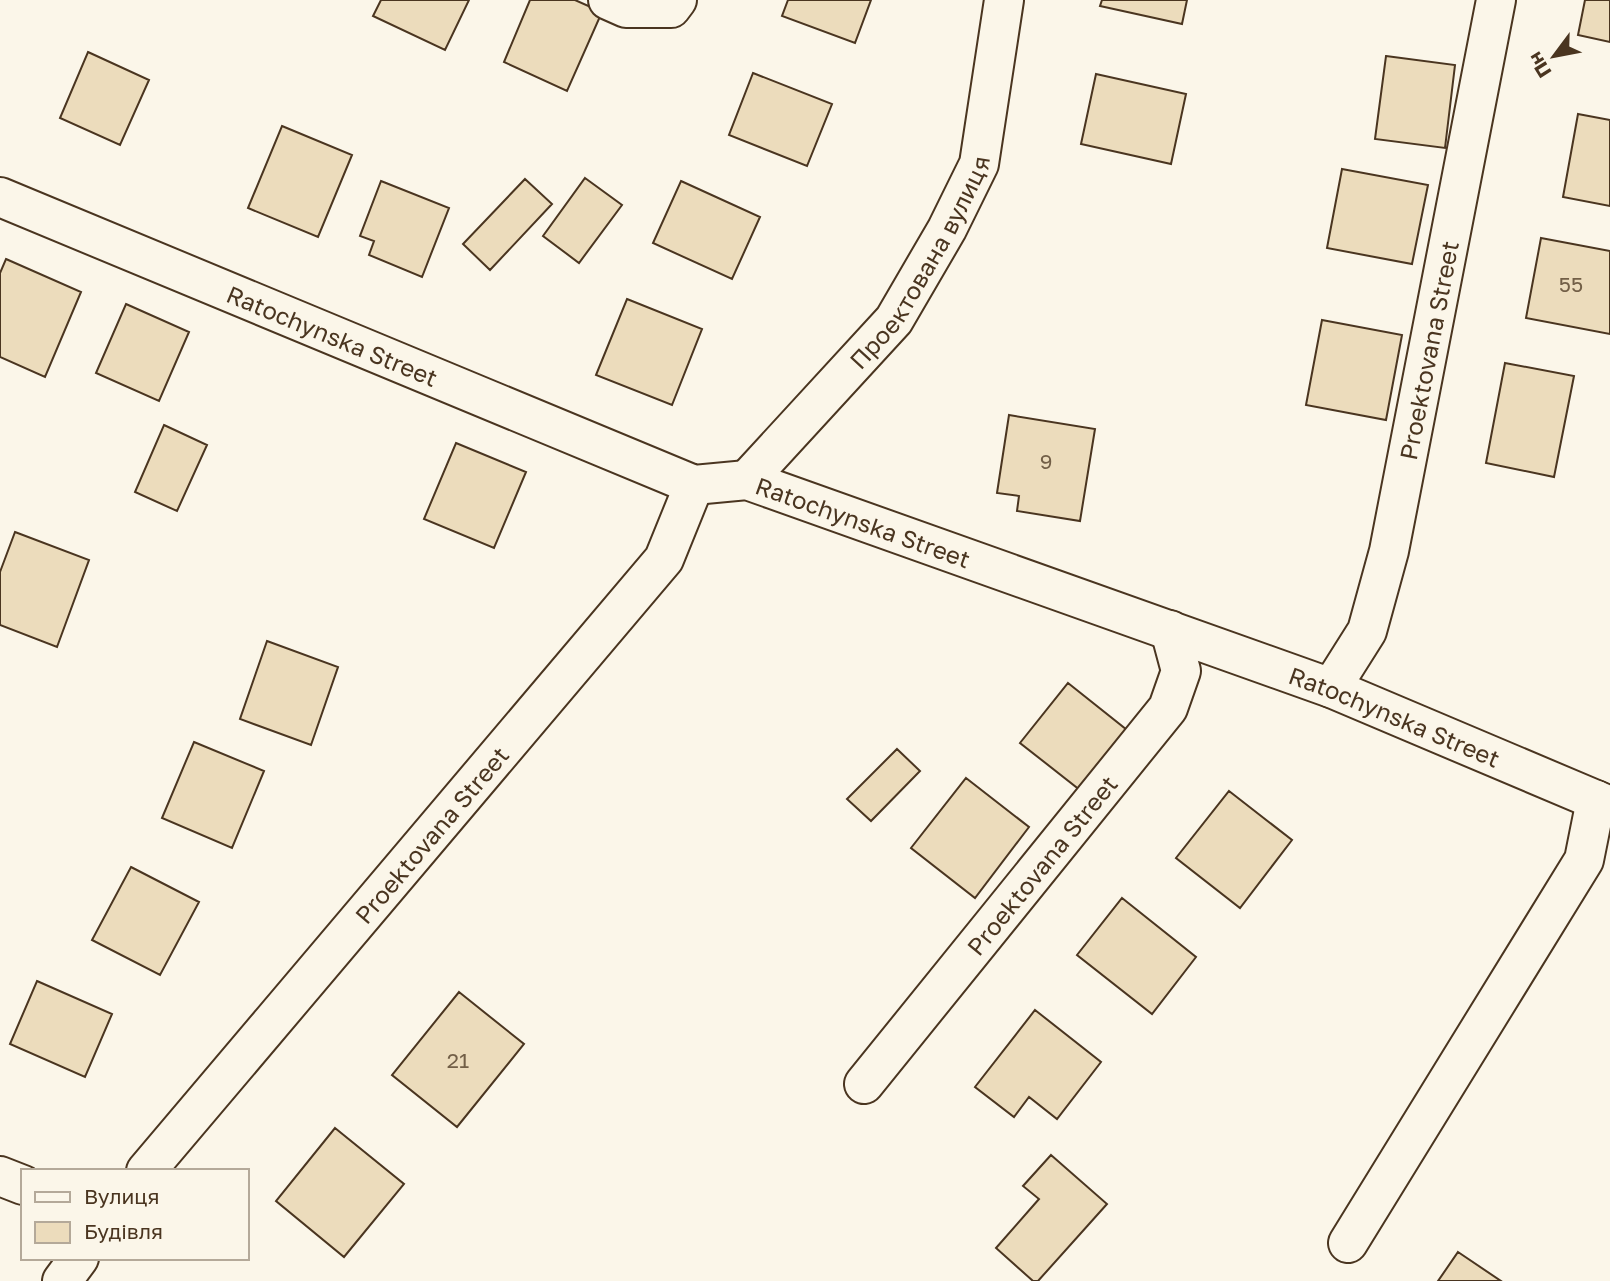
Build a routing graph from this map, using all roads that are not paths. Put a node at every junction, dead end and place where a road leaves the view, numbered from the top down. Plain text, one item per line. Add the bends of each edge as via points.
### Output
1 (608, 0) edge
2 (677, 0) edge
3 (1004, 0) edge
4 (1496, 0) edge
5 (0, 197) edge
6 (747, 480) junction
7 (694, 485) junction
8 (1170, 630) junction
9 (1331, 688) junction
10 (1603, 803) edge
11 (864, 1084) dead end
12 (148, 1169) edge
13 (0, 1176) edge
14 (21, 1184) edge
15 (1348, 1243) dead end
16 (78, 1260) edge
17 (62, 1281) edge

1 - 2 street via 626,8 671,8
3 - 6 street, Проектована вулиця via 979,164 947,229 894,320
4 - 9 street, Proektovana Street via 1389,551 1367,631
5 - 7 street, Ratochynska Street
6 - 7 street, Ratochynska Street
6 - 8 street, Ratochynska Street
7 - 12 street, Proektovana Street via 664,559
8 - 9 street, Ratochynska Street
8 - 11 street, Proektovana Street via 1181,671 1168,708
9 - 10 street, Ratochynska Street
10 - 15 street via 1584,860
13 - 14 street
16 - 17 street

